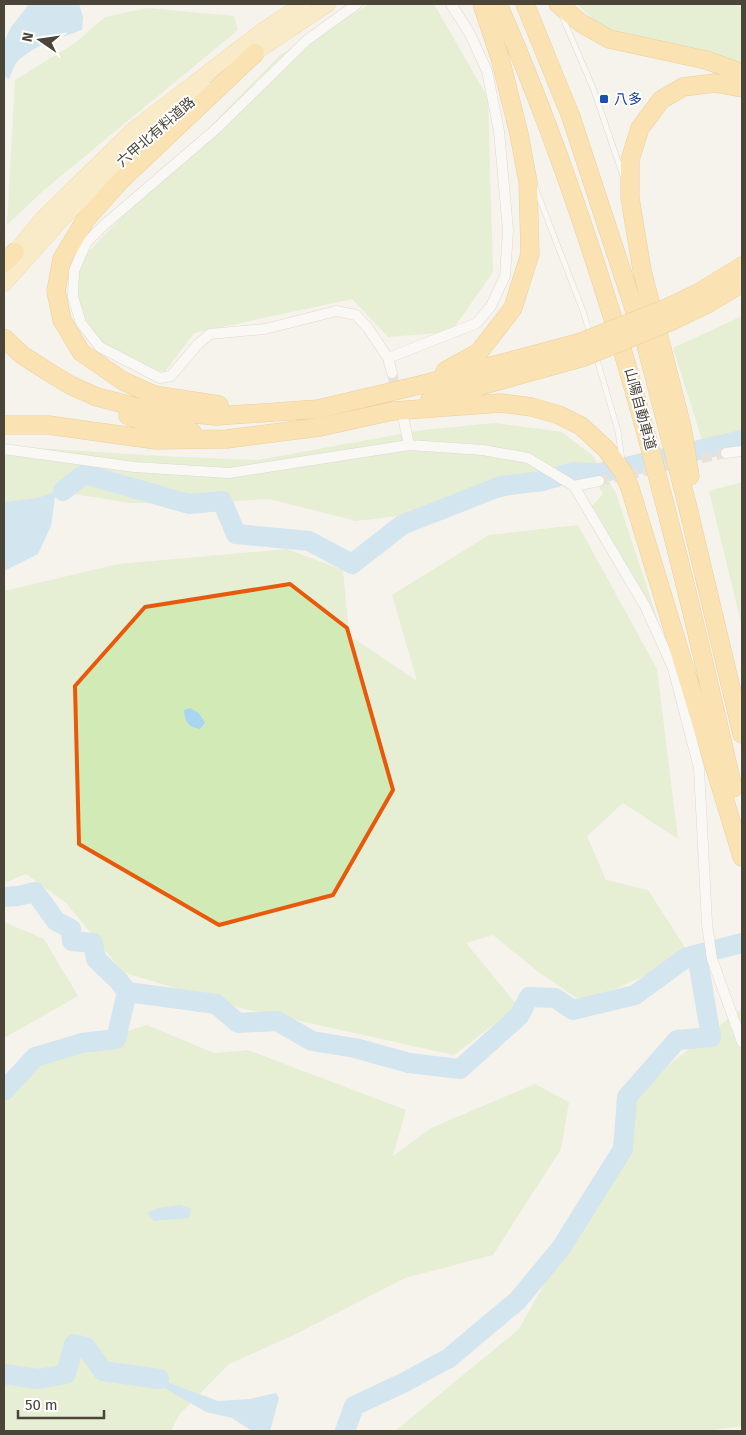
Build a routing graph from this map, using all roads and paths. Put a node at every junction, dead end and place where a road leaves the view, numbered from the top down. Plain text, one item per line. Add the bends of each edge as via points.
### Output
1 (303, 4) edge
2 (328, 4) edge
3 (357, 4) edge
4 (451, 4) edge
5 (482, 4) edge
6 (498, 4) edge
7 (525, 4) edge
8 (557, 4) edge
9 (254, 53) junction
10 (742, 75) edge
11 (742, 88) edge
12 (523, 158) junction
13 (630, 198) junction
14 (7, 261) edge
15 (742, 266) edge
16 (742, 283) edge
17 (4, 284) edge
18 (670, 314) junction
19 (4, 338) edge
20 (581, 350) junction
21 (4, 355) edge
22 (388, 358) junction
23 (392, 373) tunnel mouth
24 (420, 385) junction
25 (265, 412) junction
26 (398, 416) junction
27 (4, 425) edge
28 (227, 439) junction
29 (409, 445) junction
30 (4, 449) edge
31 (742, 451) edge
32 (726, 453) tunnel mouth
33 (623, 472) junction
34 (599, 481) tunnel mouth
35 (574, 486) junction
36 (714, 614) junction
37 (742, 734) edge
38 (742, 827) edge
39 (742, 857) edge
40 (742, 1042) edge

1 - 14 main road, 六甲北有料道路 via 134,129 42,220
2 - 9 main road, 六甲北有料道路
3 - 22 street via 307,40 216,129 86,243 74,270 73,297 81,323 100,347 160,378 171,376 210,334 265,329 336,311 356,315
4 - 22 street via 470,34 487,71 499,131 508,230 505,276 491,306 477,323
5 - 12 highway via 500,58
6 - 38 highway, 山陽自動車道 via 580,217 624,351 670,520
7 - 36 highway, 山陽自動車道 via 570,118 646,345
8 - 10 highway via 609,39 706,60
8 - 13 lane via 593,88
9 - 17 main road, 六甲北有料道路 via 135,148 63,218
9 - 25 highway via 122,179 86,219 62,259 56,291 62,320 81,352 123,382 154,395
11 - 13 highway via 716,83 683,87 661,100 640,128 630,160
12 - 24 highway via 528,182 530,254 514,308 479,352
12 - 33 lane via 583,310 618,431
13 - 36 highway via 642,270 682,427
15 - 18 highway
16 - 18 highway via 709,303
18 - 20 highway, bridge
19 - 25 highway via 44,369 97,397 148,410 217,416
20 - 24 highway
20 - 26 highway
21 - 28 highway via 36,378 99,408
22 - 23 street
24 - 25 highway via 318,409
26 - 28 highway
26 - 29 street
26 - 33 highway via 501,403 532,407 560,415 581,426
27 - 28 highway via 48,425 156,440
29 - 30 street via 229,473 134,467
29 - 35 street via 483,450 528,458
31 - 32 street
33 - 39 highway via 646,536
34 - 35 street
35 - 40 street via 645,606 673,668 699,768 707,924 712,959
36 - 37 highway, 山陽自動車道

